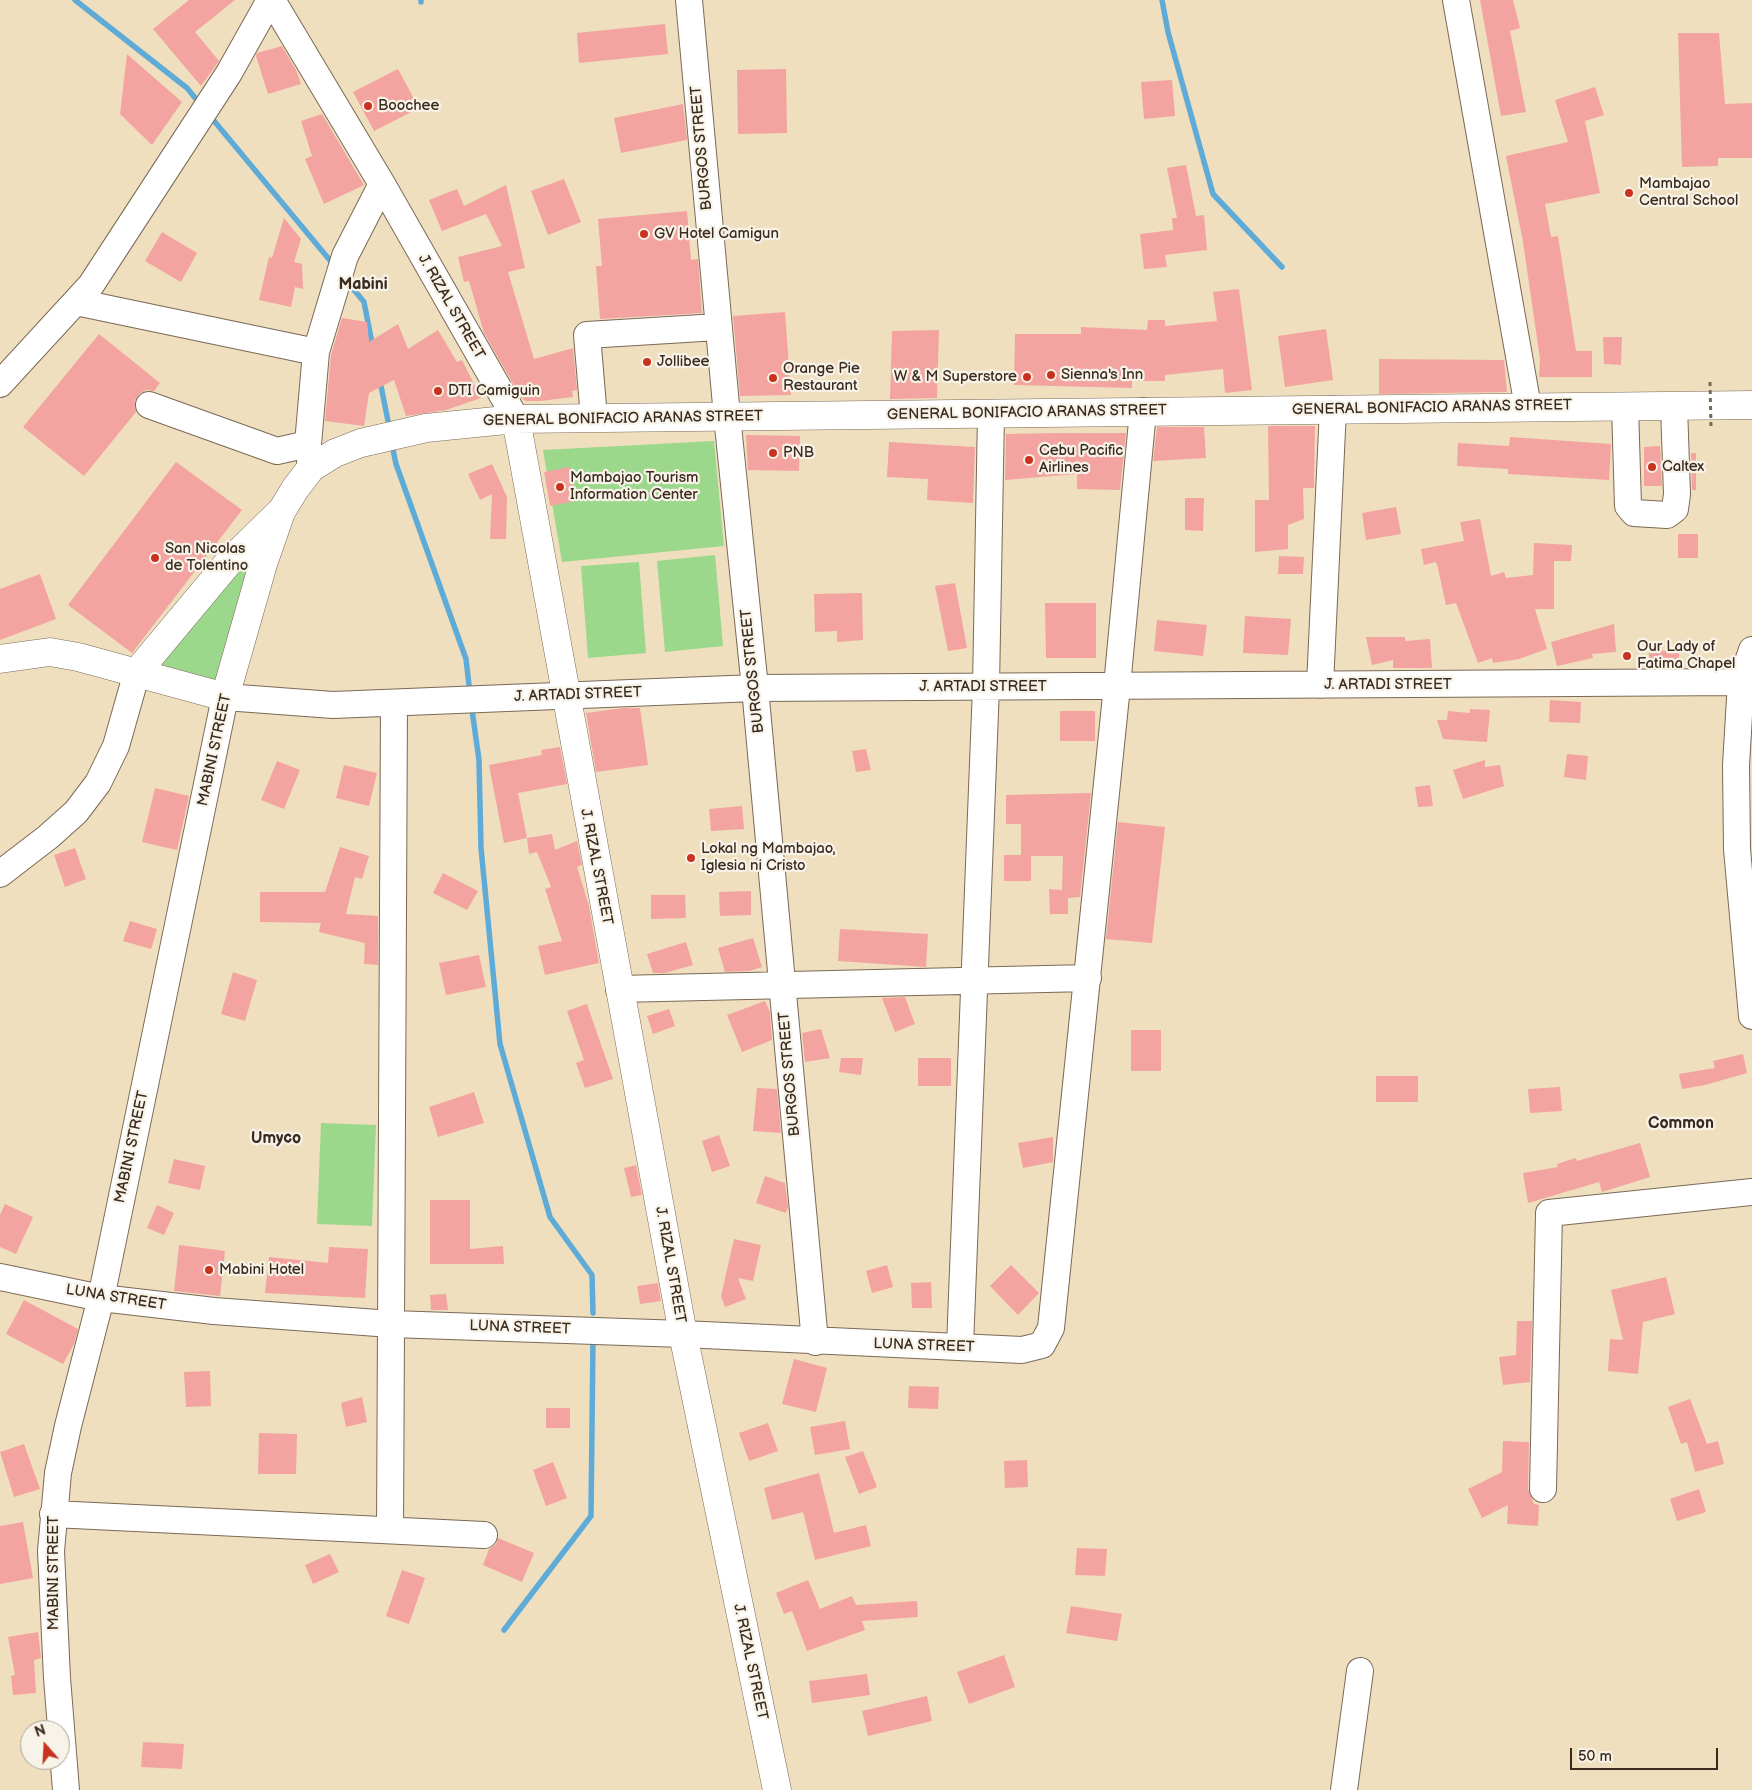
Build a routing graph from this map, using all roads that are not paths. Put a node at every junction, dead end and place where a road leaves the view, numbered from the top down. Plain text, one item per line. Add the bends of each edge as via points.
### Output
1 (271, 0) edge
2 (689, 0) edge
3 (1456, 0) edge
4 (382, 184) junction
5 (76, 302) junction
6 (718, 326) junction
7 (316, 352) junction
8 (0, 384) edge
9 (149, 405) dead end
10 (1752, 405) edge
11 (1625, 406) junction
12 (1674, 406) junction
13 (1528, 407) junction
14 (1333, 409) junction
15 (1143, 411) junction
16 (991, 413) junction
17 (727, 416) junction
18 (594, 418) junction
19 (516, 419) junction
20 (310, 456) junction
21 (281, 512) junction
22 (1752, 650) edge
23 (0, 659) edge
24 (137, 672) junction
25 (1741, 682) junction
26 (1320, 685) junction
27 (1118, 686) junction
28 (986, 687) junction
29 (755, 688) junction
30 (564, 695) junction
31 (225, 697) junction
32 (394, 703) junction
33 (0, 874) edge
34 (1088, 978) junction
35 (974, 981) junction
36 (782, 986) junction
37 (619, 990) junction
38 (1752, 1016) edge
39 (1752, 1192) edge
40 (0, 1277) edge
41 (101, 1298) junction
42 (391, 1324) junction
43 (683, 1334) junction
44 (815, 1342) junction
45 (960, 1346) junction
46 (1543, 1489) dead end
47 (53, 1514) junction
48 (390, 1530) junction
49 (484, 1535) dead end
50 (1360, 1671) dead end
51 (66, 1790) edge
52 (777, 1790) edge
53 (1344, 1790) edge

1 - 4 street, J. RIZAL STREET
1 - 5 street via 229,73 122,241
2 - 6 street, BURGOS STREET
3 - 13 street
4 - 7 street via 346,256
4 - 19 street, J. RIZAL STREET
5 - 7 street
5 - 8 street
6 - 17 street, BURGOS STREET
6 - 18 street via 587,335
7 - 20 street
9 - 20 street via 277,450
10 - 12 main road, GENERAL BONIFACIO ARANAS STREET
11 - 12 main road, GENERAL BONIFACIO ARANAS STREET
11 - 12 street via 1628,506 1634,514 1667,515 1675,509 1677,494
11 - 13 main road, GENERAL BONIFACIO ARANAS STREET
13 - 14 main road, GENERAL BONIFACIO ARANAS STREET
14 - 15 main road, GENERAL BONIFACIO ARANAS STREET
14 - 26 street
15 - 16 main road, GENERAL BONIFACIO ARANAS STREET
15 - 27 street
16 - 17 main road, GENERAL BONIFACIO ARANAS STREET
16 - 28 street
17 - 18 main road, GENERAL BONIFACIO ARANAS STREET
17 - 29 street, BURGOS STREET
18 - 19 main road, GENERAL BONIFACIO ARANAS STREET
19 - 20 main road, GENERAL BONIFACIO ARANAS STREET via 451,425 384,437
19 - 30 main road, J. RIZAL STREET
20 - 21 main road, MABINI STREET
21 - 24 main road, MABINI STREET via 228,563
21 - 31 main road, MABINI STREET
22 - 25 street
23 - 24 main road via 50,652
24 - 31 main road
24 - 33 street via 116,746 98,783 76,812
25 - 26 street, J. ARTADI STREET
25 - 38 street via 1736,765 1737,849
26 - 27 street, J. ARTADI STREET
27 - 28 street, J. ARTADI STREET
27 - 34 street
28 - 29 street, J. ARTADI STREET
28 - 35 street
29 - 30 street, J. ARTADI STREET
29 - 36 street, BURGOS STREET
30 - 32 street, J. ARTADI STREET
30 - 37 main road, J. RIZAL STREET
31 - 32 street, J. ARTADI STREET via 324,704
31 - 41 street, MABINI STREET
32 - 42 street
34 - 35 street
34 - 45 street, LUNA STREET via 1048,1338 1042,1345 1022,1350
35 - 36 street
35 - 45 street
36 - 37 street
36 - 44 street, BURGOS STREET
37 - 43 main road, J. RIZAL STREET
39 - 46 street via 1549,1213
40 - 41 street, LUNA STREET
41 - 42 street, LUNA STREET via 214,1312
41 - 47 street, MABINI STREET via 68,1426
42 - 43 street, LUNA STREET
42 - 48 street
43 - 44 street, LUNA STREET
43 - 52 main road, J. RIZAL STREET
44 - 45 street, LUNA STREET
47 - 48 street
47 - 51 street, MABINI STREET via 52,1595
48 - 49 street
50 - 53 street

